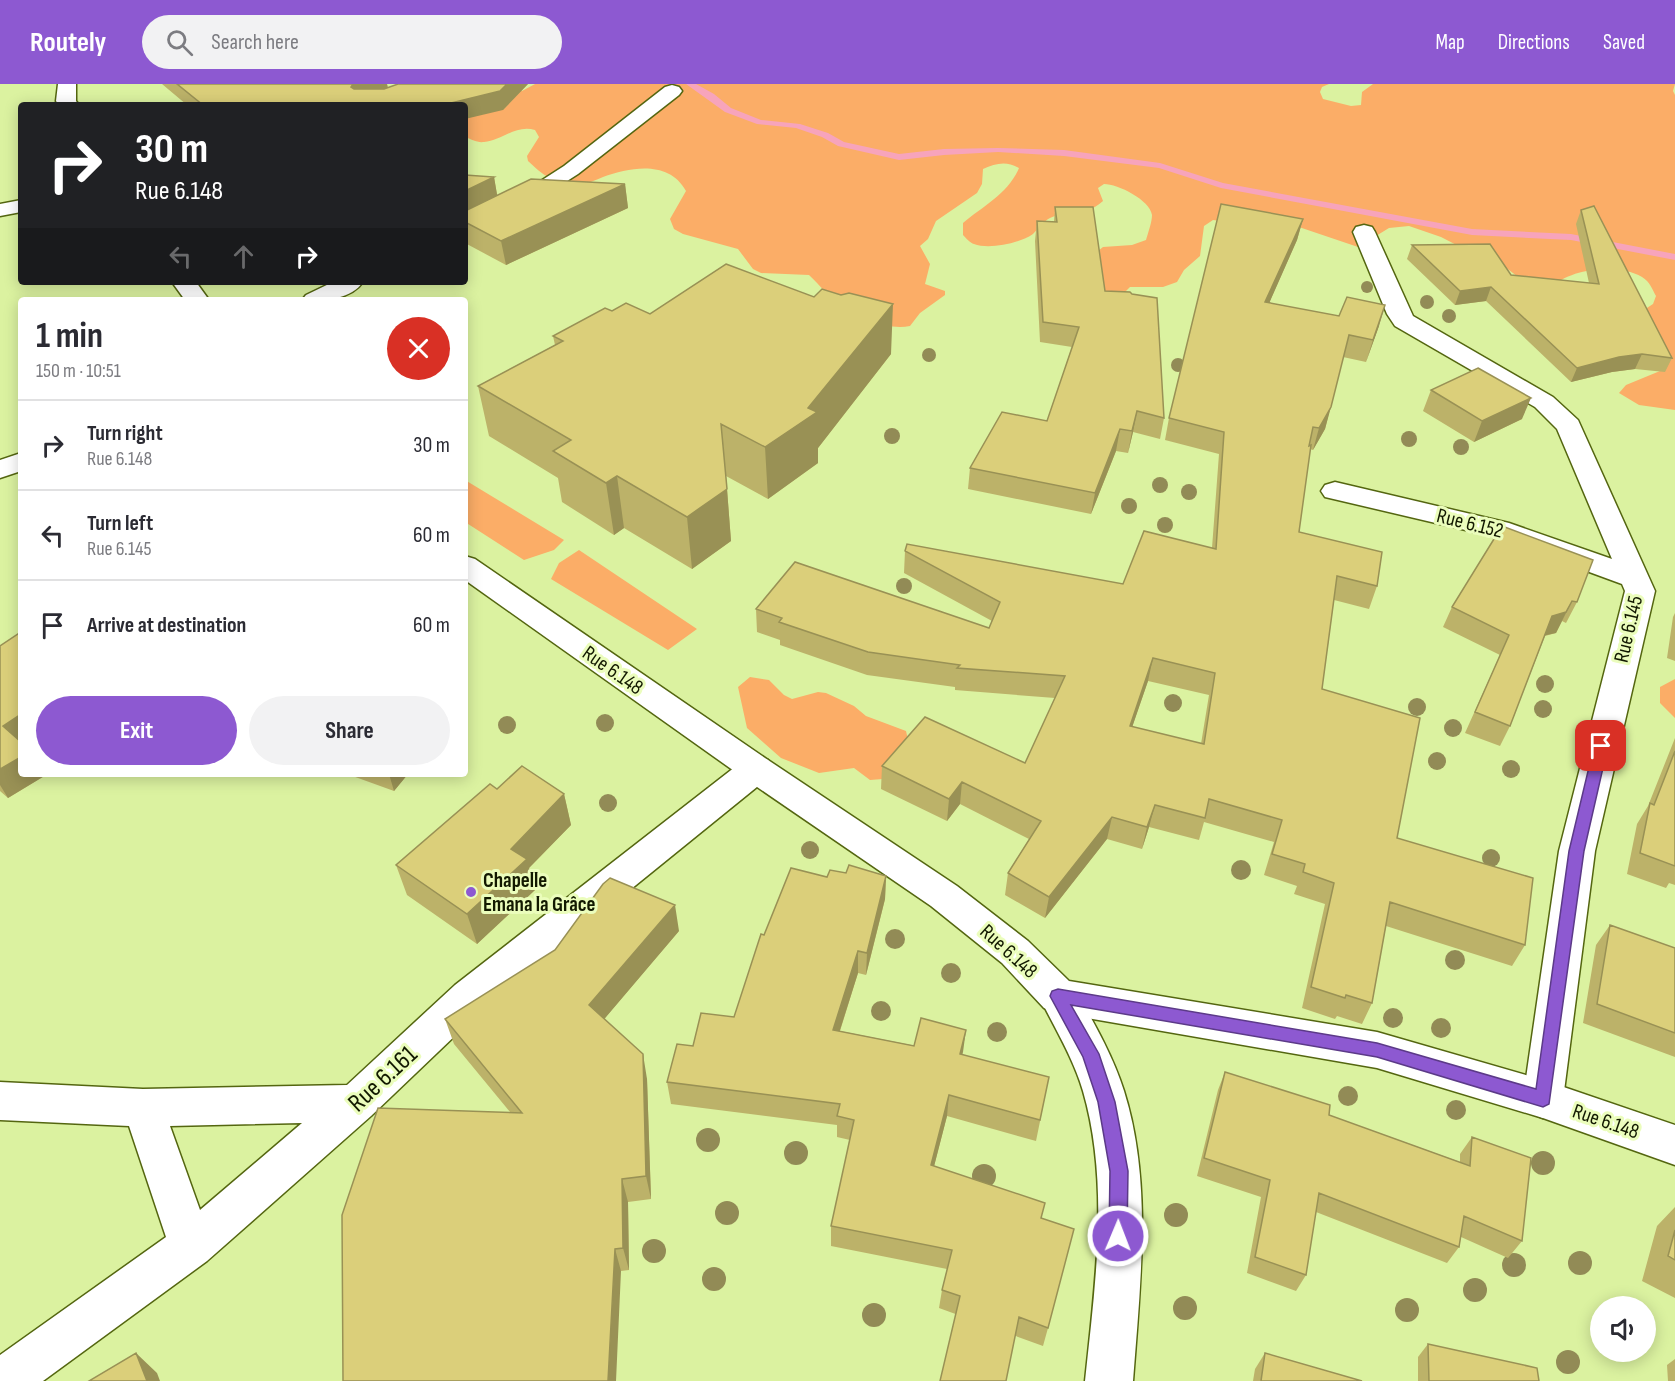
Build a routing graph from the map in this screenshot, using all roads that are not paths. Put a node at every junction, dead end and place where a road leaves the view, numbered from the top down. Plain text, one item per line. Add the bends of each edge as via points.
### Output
1 (67, 84) edge
2 (672, 91) dead end
3 (67, 102) edge
4 (18, 207) edge
5 (0, 210) edge
6 (468, 226) edge
7 (1364, 232) dead end
8 (345, 285) edge
9 (320, 297) edge
10 (18, 462) edge
11 (0, 470) edge
12 (1335, 491) dead end
13 (468, 568) edge
14 (1636, 578) junction
15 (756, 769) junction
16 (1058, 996) junction
17 (1543, 1099) junction
18 (0, 1101) edge
19 (356, 1103) junction
20 (142, 1108) junction
21 (1675, 1145) edge
22 (191, 1246) junction
23 (4, 1381) edge
24 (1109, 1381) edge

1 - 3 street
2 - 6 street via 552,182
4 - 5 street
7 - 14 street, Rue 6.145 via 1404,321 1544,402 1569,426
8 - 9 street
10 - 11 street
12 - 14 street, Rue 6.152 via 1499,529
13 - 15 street, Rue 6.148
14 - 17 street, Rue 6.145 via 1640,591 1577,851
15 - 16 street, Rue 6.148 via 944,896 1015,952
15 - 19 street, Rue 6.161 via 469,997
16 - 17 street, Rue 6.148 via 1377,1050
16 - 24 street via 1090,1054 1107,1102 1119,1171 1116,1301
17 - 21 street, Rue 6.148
18 - 20 street
19 - 20 street
19 - 22 street, Rue 6.161
20 - 22 street
22 - 23 street, Rue 6.161

